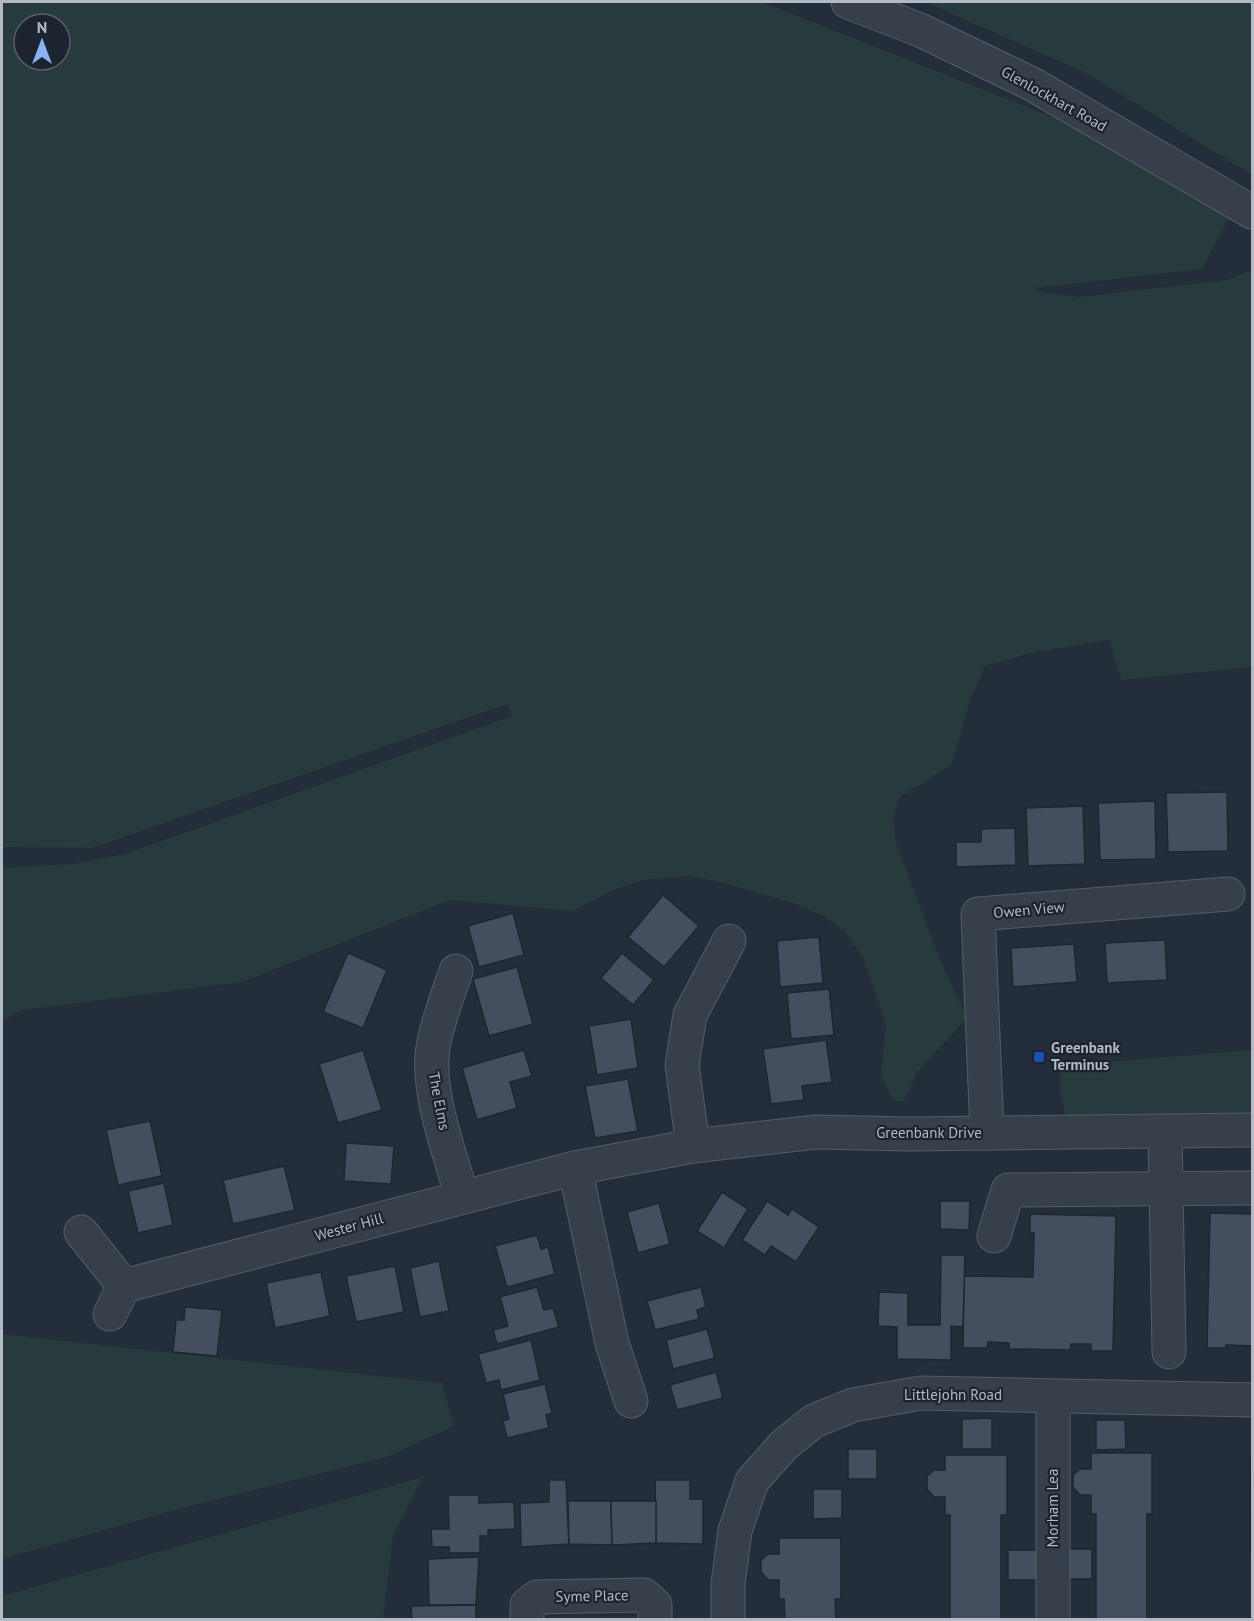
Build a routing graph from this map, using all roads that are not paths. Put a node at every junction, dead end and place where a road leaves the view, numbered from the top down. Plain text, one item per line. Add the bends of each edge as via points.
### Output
1 (848, 2) edge
2 (1252, 212) edge
3 (1228, 894) dead end
4 (729, 941) dead end
5 (456, 970) dead end
6 (1252, 1130) edge
7 (1166, 1132) junction
8 (987, 1133) junction
9 (693, 1146) junction
10 (575, 1168) junction
11 (1167, 1187) junction
12 (1252, 1188) edge
13 (462, 1197) junction
14 (81, 1232) dead end
15 (994, 1236) dead end
16 (124, 1286) junction
17 (110, 1314) dead end
18 (1170, 1352) dead end
19 (1053, 1397) junction
20 (1252, 1400) edge
21 (631, 1401) dead end
22 (527, 1620) edge
23 (655, 1620) edge
24 (728, 1620) edge
25 (1053, 1620) edge

1 - 2 street, Glenlockhart Road via 920,30 1032,84
3 - 8 street, Owen View via 978,914
4 - 9 street via 690,1015 682,1065
5 - 13 street, The Elms via 433,1044 432,1070
6 - 7 street, Greenbank Drive
7 - 8 street, Greenbank Drive
7 - 11 street
8 - 9 street, Greenbank Drive via 816,1132
9 - 10 street, Wester Hill
10 - 13 street, Wester Hill
10 - 21 street via 612,1343
11 - 12 street
11 - 15 street via 1008,1190
11 - 18 street
13 - 16 street, Wester Hill
14 - 16 street
16 - 17 street
19 - 20 street, Littlejohn Road
19 - 24 street, Littlejohn Road via 921,1393 853,1405 814,1420 784,1445 752,1481 735,1531
19 - 25 street, Morham Lea
22 - 23 street, Syme Place via 527,1605 537,1597 644,1595 655,1605

